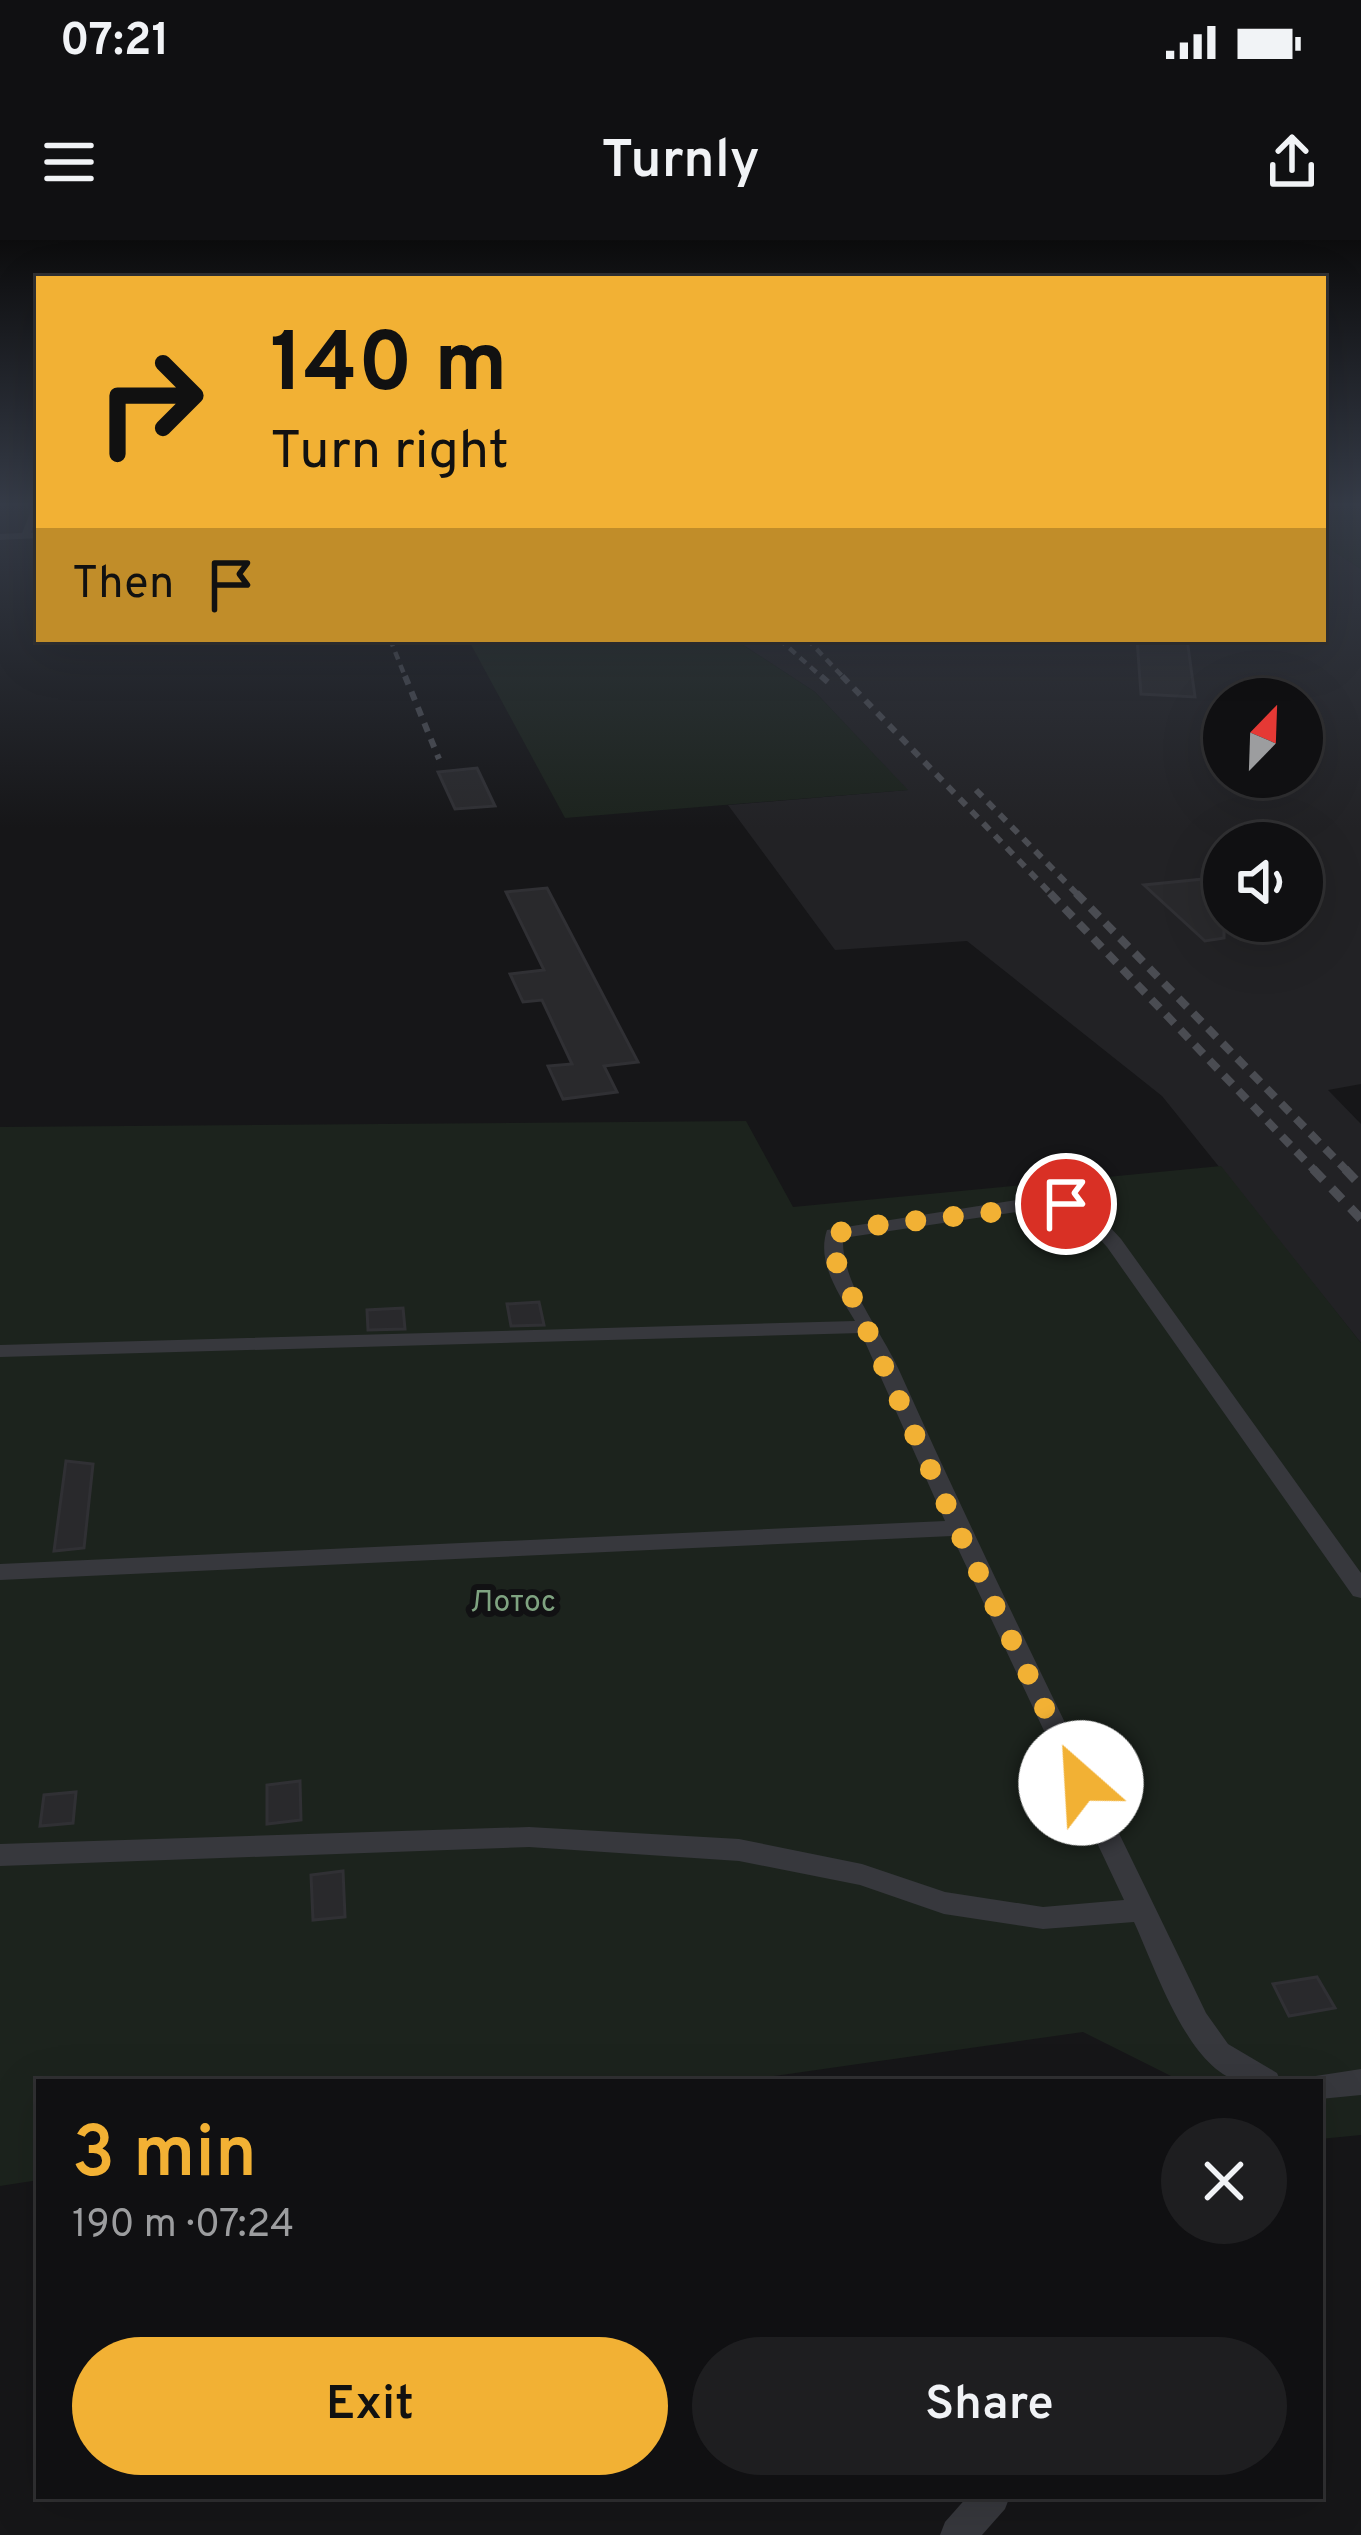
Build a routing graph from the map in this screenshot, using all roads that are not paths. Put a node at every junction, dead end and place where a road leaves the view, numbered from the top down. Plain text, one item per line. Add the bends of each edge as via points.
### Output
1 (870, 1327) junction
2 (0, 1351) edge
3 (957, 1528) junction
4 (0, 1572) edge
5 (1361, 1590) edge
6 (0, 1855) edge
7 (1144, 1910) junction
8 (1247, 2078) edge
9 (1361, 2082) edge
10 (1323, 2086) edge
11 (989, 2499) edge
12 (958, 2535) edge

1 - 2 lane
1 - 3 lane
1 - 5 lane via 840,1275 834,1234 1036,1203 1087,1214
3 - 4 lane
3 - 7 lane
6 - 7 lane via 529,1838 739,1850 862,1875 944,1903 1043,1918
7 - 8 lane via 1195,2021
9 - 10 lane
11 - 12 lane

